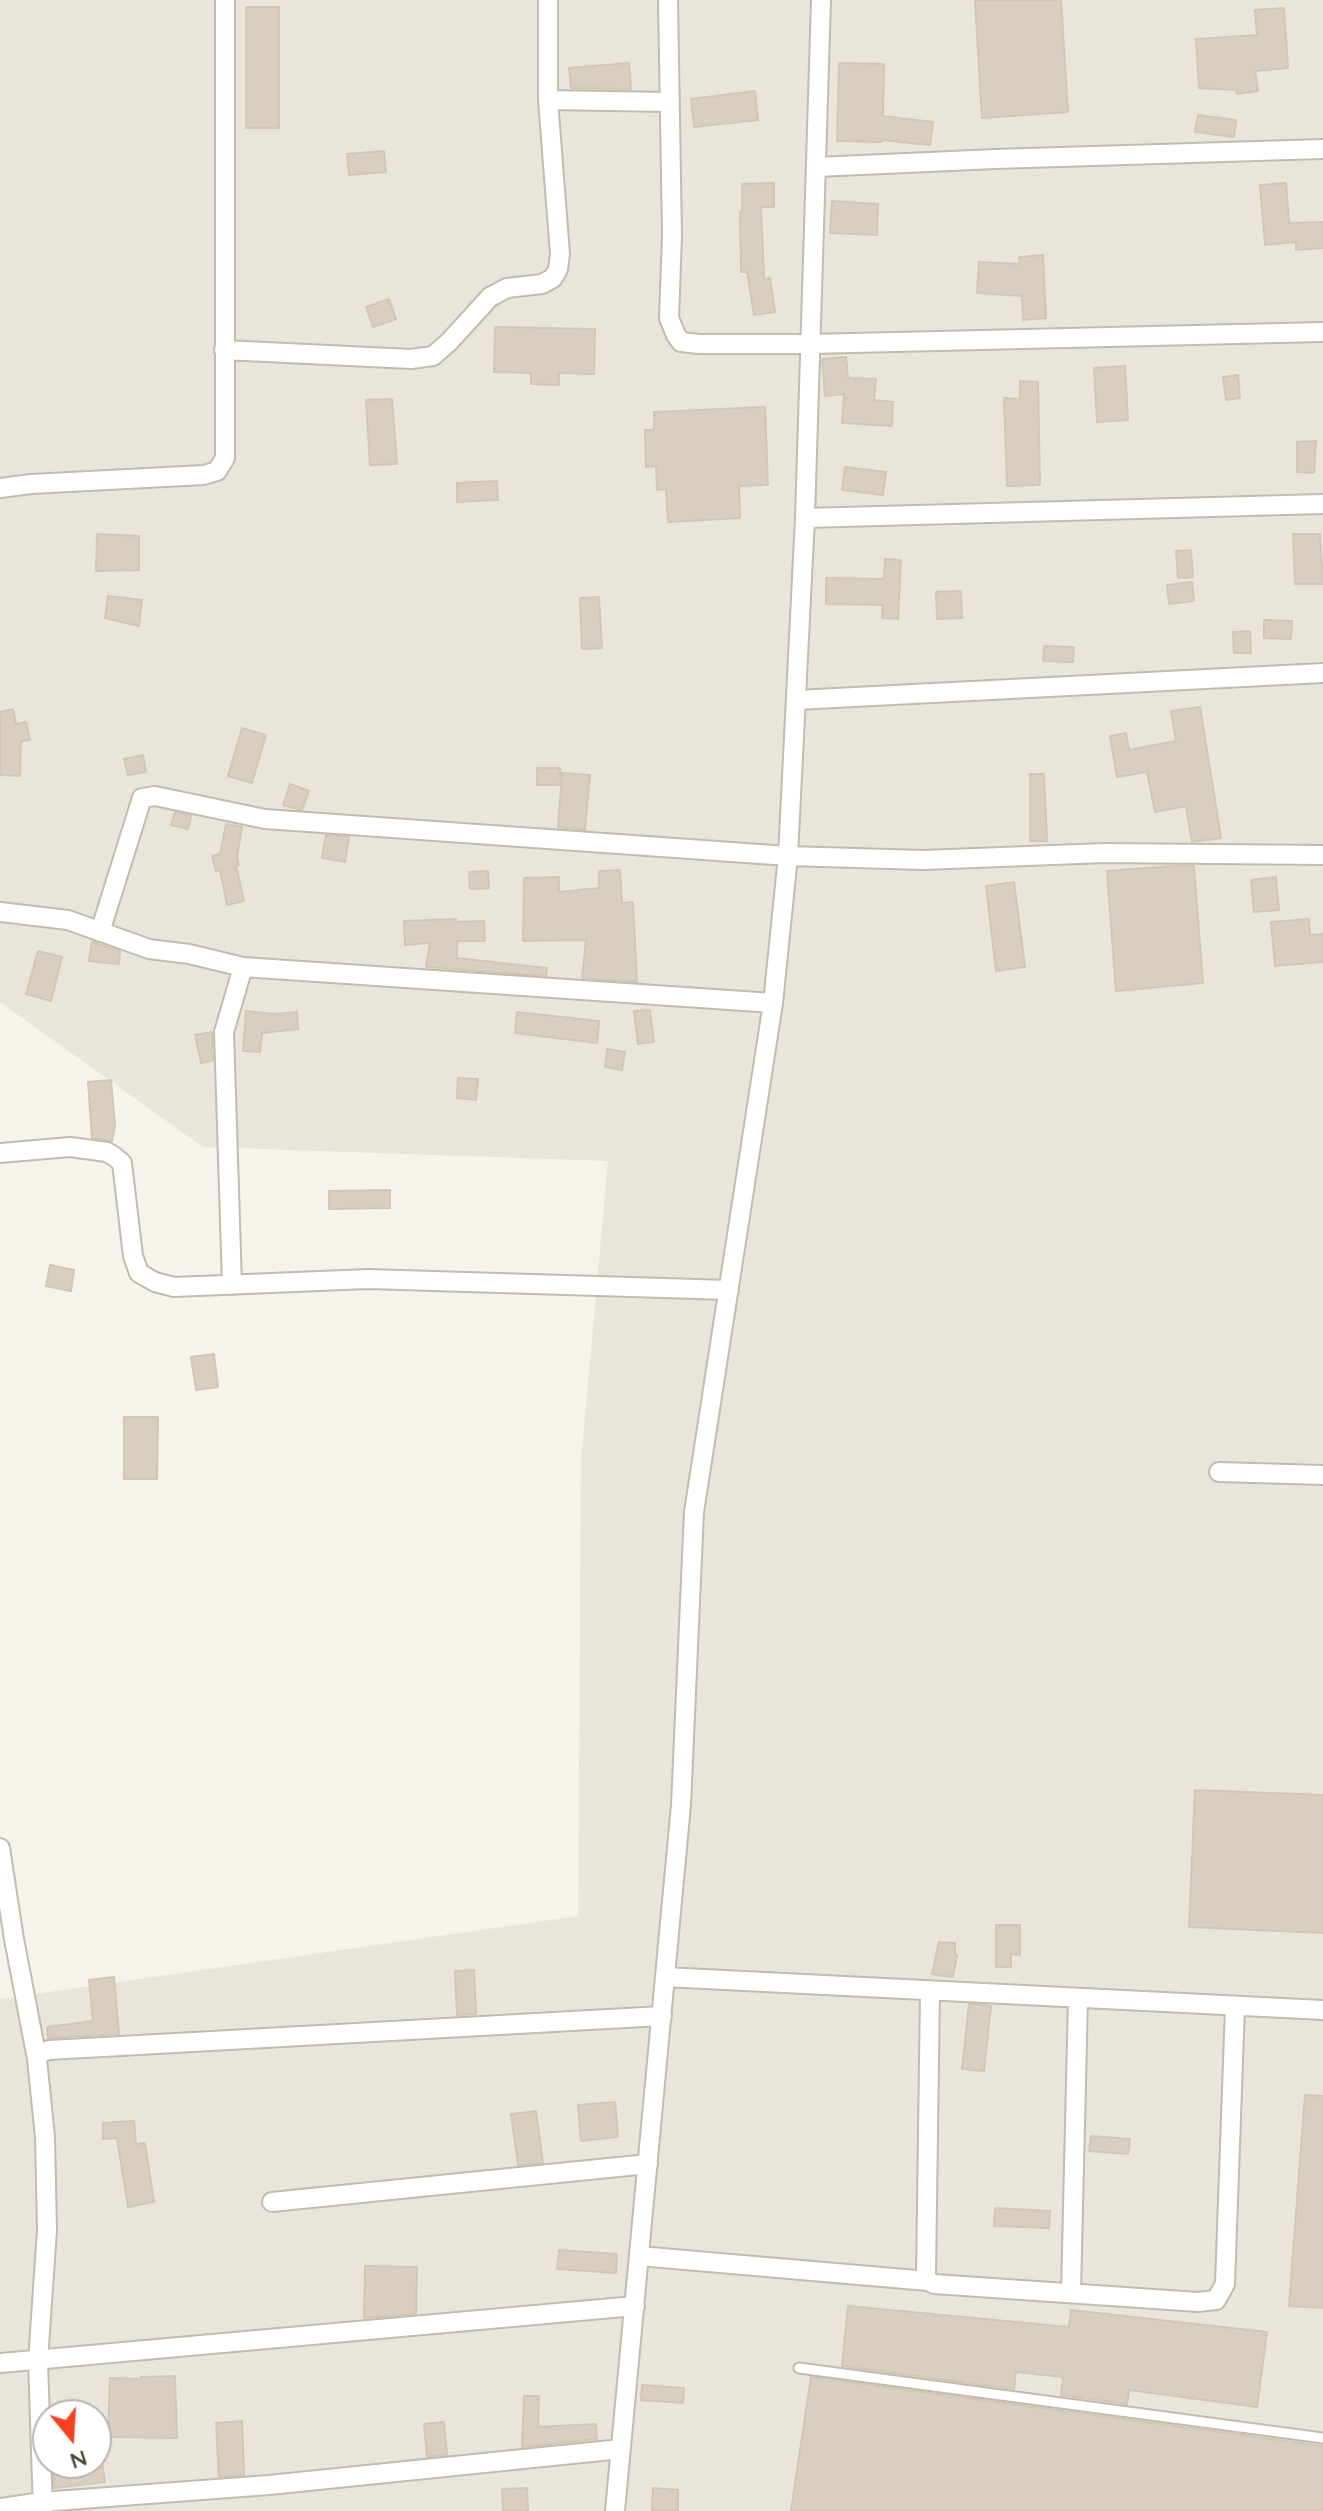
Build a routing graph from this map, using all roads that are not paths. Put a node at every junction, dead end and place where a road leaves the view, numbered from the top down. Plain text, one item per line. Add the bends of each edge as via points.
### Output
1 (225, 0) edge
2 (548, 0) edge
3 (668, 0) edge
4 (821, 0) edge
5 (548, 100) junction
6 (669, 102) junction
7 (1323, 149) edge
8 (817, 167) junction
9 (1323, 332) edge
10 (810, 344) junction
11 (224, 350) junction
12 (0, 488) edge
13 (1323, 504) edge
14 (805, 518) junction
15 (1323, 673) edge
16 (796, 700) junction
17 (1323, 855) edge
18 (788, 856) junction
19 (0, 912) edge
20 (100, 932) junction
21 (243, 967) junction
22 (773, 1003) junction
23 (0, 1153) edge
24 (232, 1285) junction
25 (729, 1290) junction
26 (1219, 1472) dead end
27 (1323, 1475) edge
28 (0, 1848) edge
29 (665, 1977) junction
30 (930, 1991) junction
31 (1078, 1998) junction
32 (1235, 2006) junction
33 (1323, 2010) edge
34 (662, 2016) junction
35 (37, 2059) junction
36 (648, 2164) junction
37 (272, 2202) dead end
38 (639, 2256) junction
39 (928, 2281) junction
40 (1071, 2293) junction
41 (635, 2306) junction
42 (38, 2361) junction
43 (0, 2363) edge
44 (799, 2368) dead end
45 (1323, 2438) edge
46 (621, 2449) junction
47 (42, 2506) edge
48 (0, 2508) edge
49 (615, 2511) edge

1 - 11 street
2 - 5 street
3 - 6 street
4 - 8 street
5 - 6 street
5 - 11 street via 560,254 553,278 490,297 433,356
6 - 10 street via 669,318 676,335 681,342 699,344
7 - 8 street
8 - 10 street
9 - 10 street
10 - 14 street
11 - 12 street via 225,458 217,471
13 - 14 street
14 - 16 street
15 - 16 street
16 - 18 street
17 - 18 street via 1118,853 923,860
18 - 20 street via 265,819 155,796 142,798
18 - 22 street
19 - 20 street via 68,920
20 - 21 street via 149,949
21 - 22 street
21 - 24 street via 224,1032
22 - 25 street
23 - 24 street via 70,1147 107,1152 122,1163 139,1273 174,1287
24 - 25 street via 368,1279
25 - 29 street via 694,1512 681,1805
26 - 27 street
28 - 35 street
29 - 30 street
29 - 34 street
30 - 31 street
30 - 39 street
31 - 32 street
31 - 40 street
32 - 33 street
32 - 40 street via 1225,2284 1216,2300
34 - 35 street via 49,2050
34 - 36 street
35 - 42 street via 47,2230
36 - 37 street
36 - 38 street
38 - 39 street
38 - 41 street
39 - 40 street
41 - 42 street
41 - 46 street
42 - 43 street
42 - 47 street
44 - 45 lane
46 - 47 street
46 - 49 street
47 - 48 street

